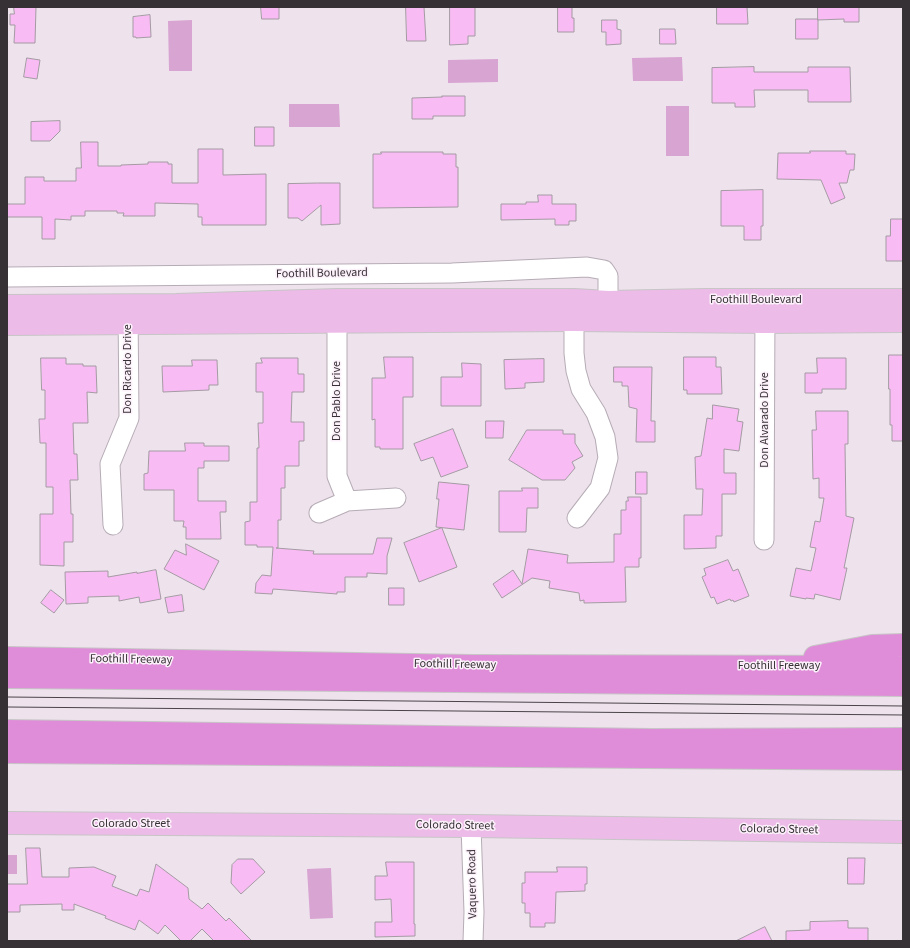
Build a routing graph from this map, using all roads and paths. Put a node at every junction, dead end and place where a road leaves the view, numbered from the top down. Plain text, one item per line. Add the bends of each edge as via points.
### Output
1 (7, 277) edge
2 (337, 300) junction
3 (903, 300) edge
4 (765, 301) junction
5 (7, 306) edge
6 (573, 310) junction
7 (608, 311) junction
8 (128, 314) junction
9 (903, 321) edge
10 (337, 322) junction
11 (765, 322) junction
12 (7, 324) edge
13 (396, 498) dead end
14 (347, 501) junction
15 (319, 514) dead end
16 (577, 518) dead end
17 (113, 525) dead end
18 (764, 540) dead end
19 (903, 645) edge
20 (7, 658) edge
21 (771, 666) junction
22 (903, 667) edge
23 (7, 677) edge
24 (903, 686) edge
25 (7, 731) edge
26 (903, 739) edge
27 (7, 752) edge
28 (903, 759) edge
29 (7, 823) edge
30 (471, 826) junction
31 (903, 832) edge
32 (473, 941) edge

1 - 7 street, Foothill Boulevard via 452,273 587,267 604,270 608,276
2 - 6 main road, Foothill Boulevard
2 - 8 main road, Foothill Boulevard
2 - 10 street, Don Pablo Drive
3 - 4 main road, Foothill Boulevard
4 - 7 main road, Foothill Boulevard via 706,300
4 - 11 street, Don Alvarado Drive
5 - 8 main road, Foothill Boulevard
6 - 7 main road, Foothill Boulevard
6 - 10 main road, Foothill Boulevard
6 - 16 street via 576,371 581,390 596,413 605,437 608,458 600,488
7 - 11 main road, Foothill Boulevard
8 - 10 main road, Foothill Boulevard
8 - 12 main road, Foothill Boulevard
8 - 17 street, Don Ricardo Drive via 130,418 110,464
9 - 11 main road, Foothill Boulevard
10 - 14 street, Don Pablo Drive via 337,476
11 - 18 street, Don Alvarado Drive
13 - 14 street
14 - 15 street
19 - 21 highway via 872,646
20 - 21 highway, Foothill Freeway via 472,666
21 - 22 highway, Foothill Freeway
23 - 24 highway
25 - 26 highway via 652,740
27 - 28 highway
29 - 30 main road, Colorado Street
30 - 31 main road, Colorado Street
30 - 32 street, Vaquero Road

